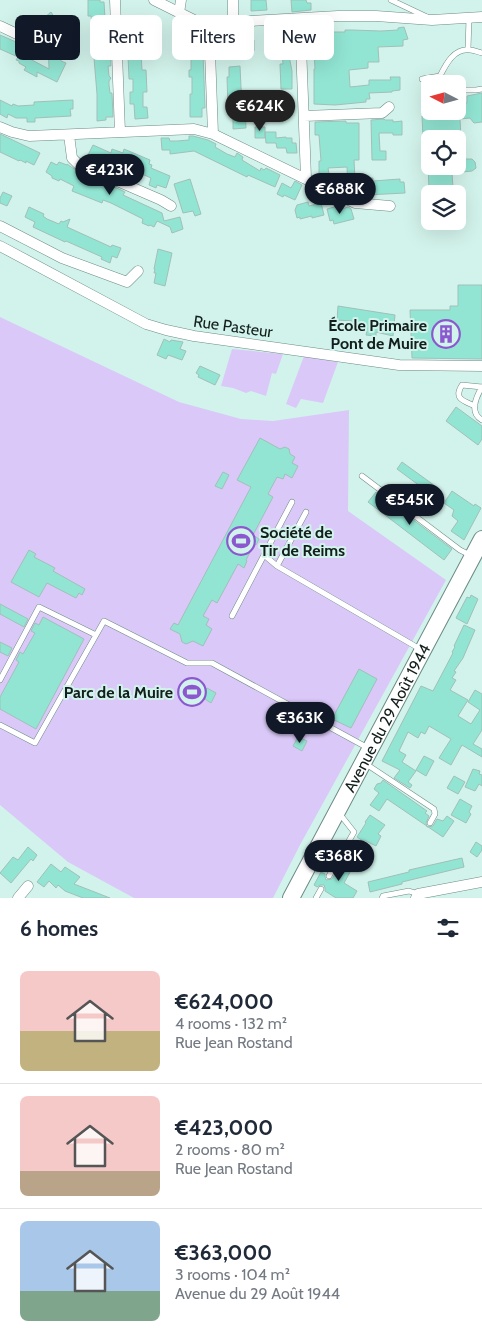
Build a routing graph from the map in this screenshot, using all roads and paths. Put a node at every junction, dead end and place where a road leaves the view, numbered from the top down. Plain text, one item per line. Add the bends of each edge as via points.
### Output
1 (116, 0) edge
2 (154, 0) edge
3 (181, 0) edge
4 (233, 0) edge
5 (392, 0) edge
6 (179, 13) junction
7 (183, 15) edge
8 (233, 15) edge
9 (334, 16) edge
10 (482, 17) edge
11 (469, 18) junction
12 (432, 20) junction
13 (0, 26) edge
14 (15, 33) edge
15 (468, 49) junction
16 (482, 53) edge
17 (210, 60) edge
18 (302, 60) edge
19 (441, 75) edge
20 (482, 89) edge
21 (466, 90) edge
22 (389, 107) dead end
23 (304, 116) junction
24 (0, 127) edge
25 (120, 132) junction
26 (213, 134) junction
27 (69, 135) junction
28 (306, 178) junction
29 (171, 206) dead end
30 (390, 206) dead end
31 (0, 226) edge
32 (0, 246) edge
33 (138, 271) dead end
34 (482, 366) edge
35 (482, 387) edge
36 (475, 406) junction
37 (482, 420) edge
38 (362, 476) dead end
39 (292, 502) dead end
40 (306, 512) dead end
41 (482, 538) edge
42 (264, 555) junction
43 (472, 557) junction
44 (277, 566) junction
45 (232, 616) dead end
46 (96, 635) junction
47 (423, 650) junction
48 (0, 680) edge
49 (0, 725) edge
50 (367, 756) junction
51 (337, 812) junction
52 (430, 823) dead end
53 (329, 876) dead end
54 (482, 882) edge
55 (28, 886) dead end
56 (320, 889) dead end
57 (416, 897) edge
58 (18, 898) edge
59 (291, 898) edge
60 (316, 898) edge
61 (382, 898) edge

1 - 25 street
2 - 6 street
3 - 6 street
4 - 8 street
5 - 12 lane
6 - 7 street
9 - 12 street
10 - 11 street
11 - 12 street
11 - 15 lane
13 - 14 street
15 - 16 lane
15 - 19 lane via 455,53
17 - 26 street
18 - 23 street
20 - 21 lane
22 - 23 street via 382,113
23 - 28 street
24 - 27 street via 29,136
25 - 26 street via 194,129
25 - 27 street
26 - 28 street
27 - 29 street via 72,158 78,164
28 - 30 street via 355,203
31 - 33 street via 62,258 105,275 127,282
32 - 34 street, Rue Pasteur via 146,324 166,330 399,365
35 - 36 lane
35 - 36 lane via 462,385 458,391 460,399
36 - 37 lane via 475,413
38 - 43 lane
39 - 42 lane
40 - 44 lane
41 - 43 main road, Avenue du 29 Août 1944
42 - 44 lane
42 - 45 lane
43 - 47 main road, Avenue du 29 Août 1944
44 - 47 lane
46 - 48 lane via 39,607
46 - 49 lane via 35,743
46 - 50 lane via 104,620 187,663 212,663
47 - 50 main road, Avenue du 29 Août 1944
50 - 51 main road, Avenue du 29 Août 1944
50 - 52 lane via 434,809
51 - 53 lane via 354,832
51 - 59 main road, Avenue du 29 Août 1944
54 - 57 street
55 - 58 street
56 - 60 lane
57 - 61 lane via 409,891

